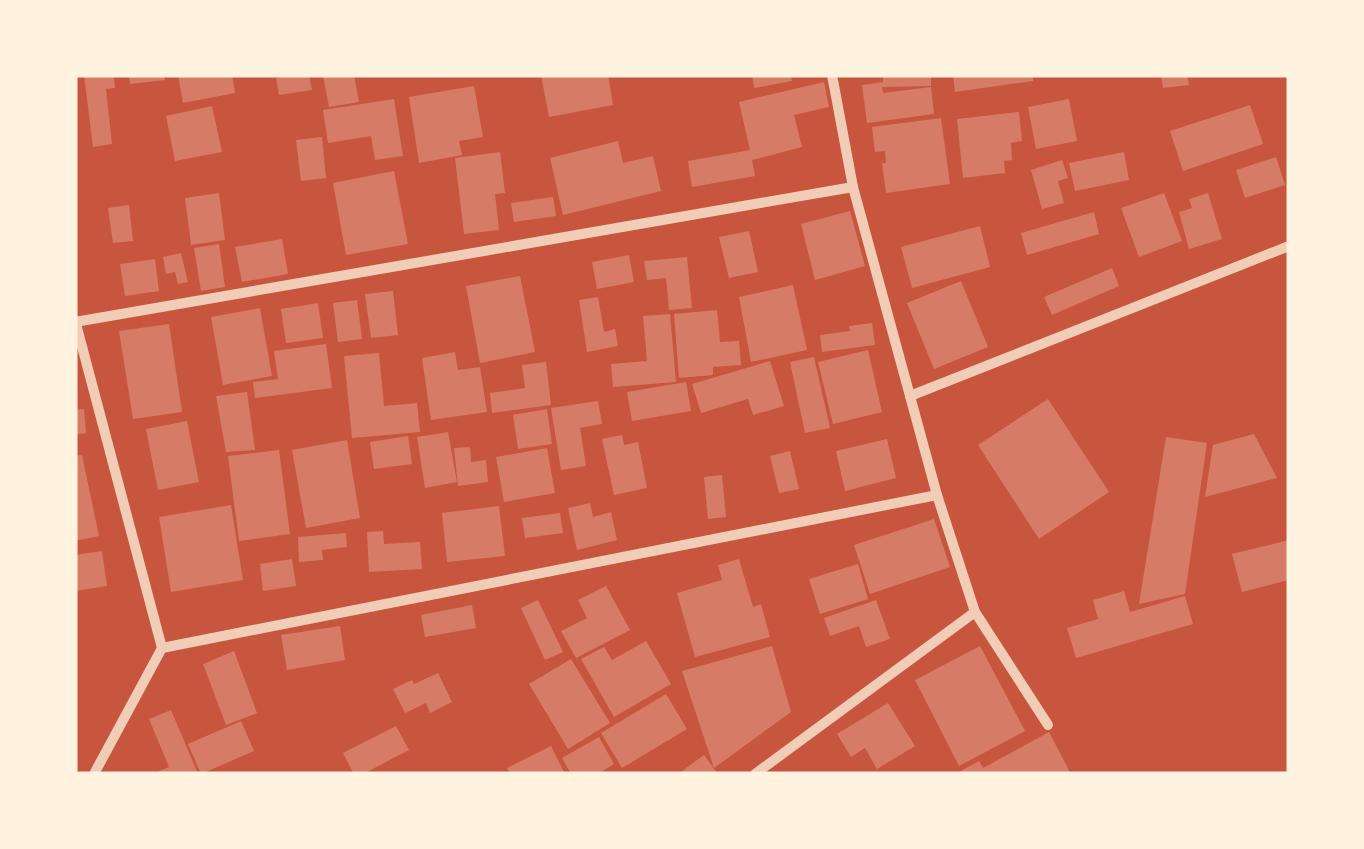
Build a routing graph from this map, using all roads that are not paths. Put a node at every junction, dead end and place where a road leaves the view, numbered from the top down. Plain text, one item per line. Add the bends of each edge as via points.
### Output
1 (832, 75) edge
2 (853, 186) junction
3 (1289, 246) edge
4 (75, 321) edge
5 (910, 396) junction
6 (938, 494) junction
7 (975, 612) junction
8 (162, 648) junction
9 (1048, 725) dead end
10 (94, 774) edge
11 (755, 774) edge

1 - 2 street
2 - 4 street
2 - 5 street
3 - 5 street
4 - 8 street
5 - 6 street
6 - 7 street
6 - 8 street
7 - 9 street
7 - 11 street
8 - 10 street

